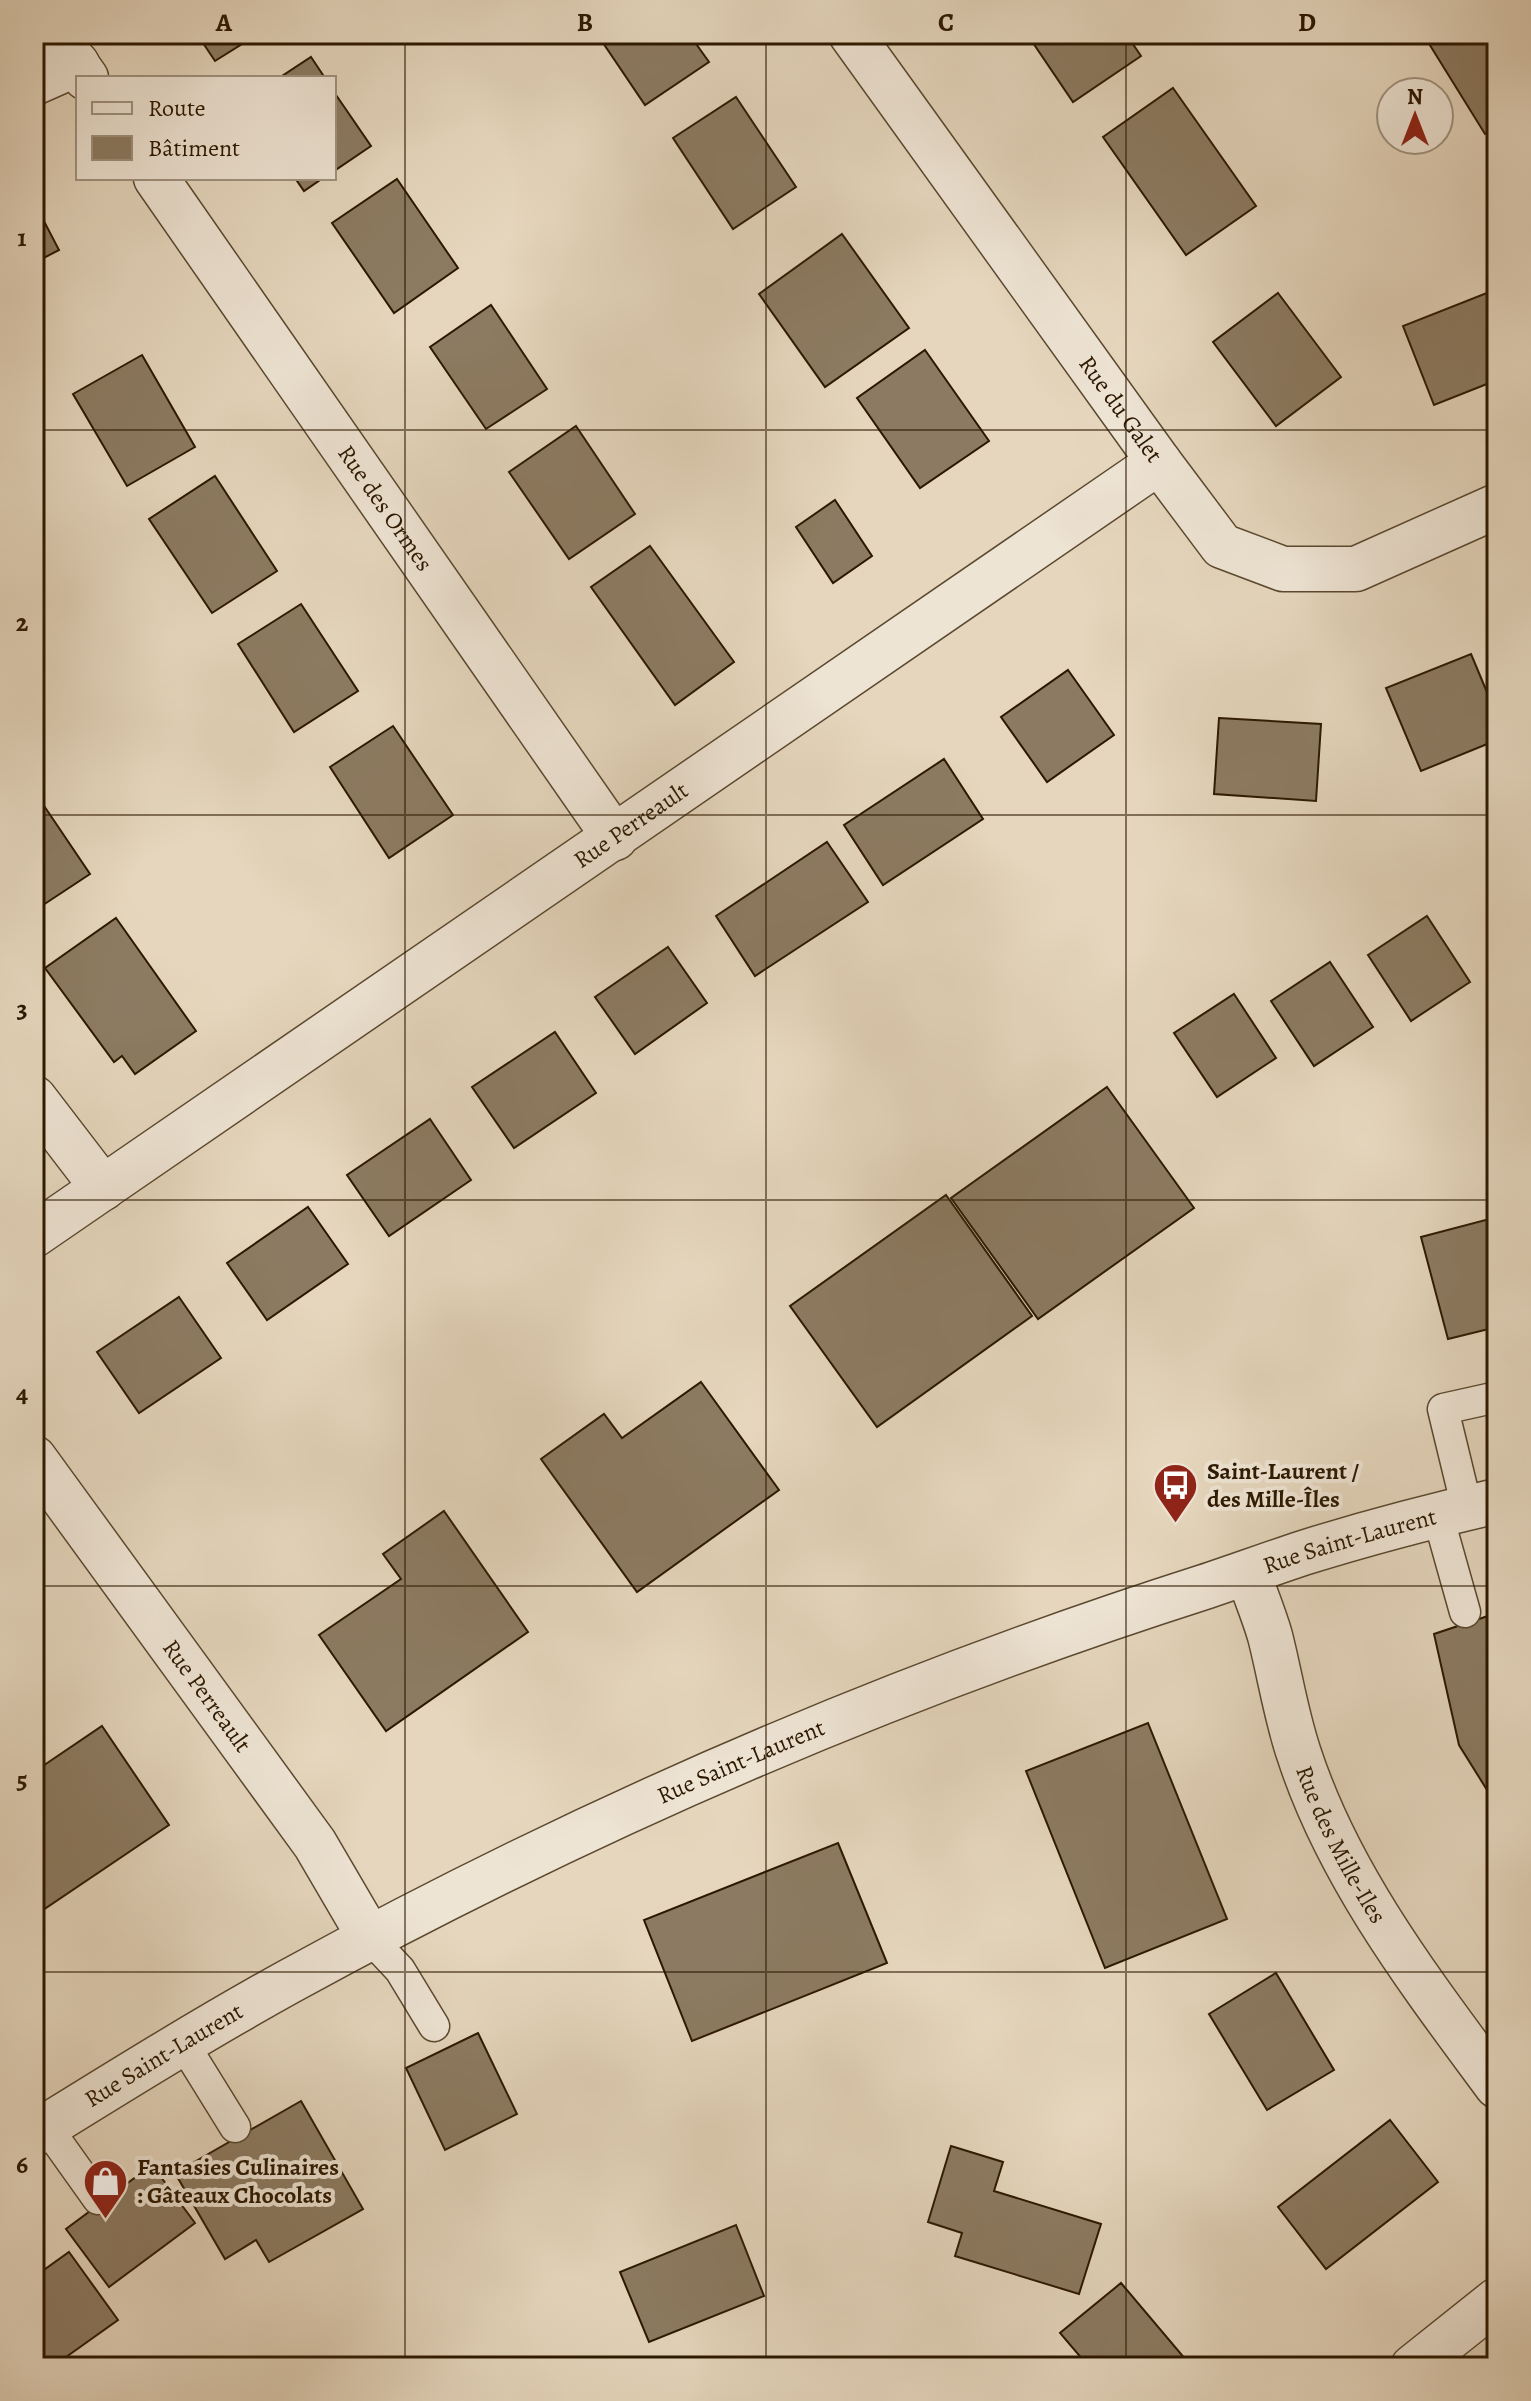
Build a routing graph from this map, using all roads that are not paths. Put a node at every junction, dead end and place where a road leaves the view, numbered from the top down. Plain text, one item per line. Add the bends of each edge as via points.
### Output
1 (851, 34) edge
2 (73, 59) edge
3 (34, 83) edge
4 (157, 180) edge
5 (1159, 462) junction
6 (1497, 506) edge
7 (615, 838) junction
8 (34, 1098) edge
9 (103, 1188) junction
10 (34, 1235) edge
11 (1497, 1397) edge
12 (34, 1458) edge
13 (1467, 1508) edge
14 (1248, 1573) junction
15 (1465, 1612) dead end
16 (370, 1938) junction
17 (434, 2026) dead end
18 (183, 2043) junction
19 (1497, 2086) edge
20 (235, 2127) dead end
21 (40, 2130) edge
22 (98, 2199) dead end
23 (1497, 2300) edge
24 (1413, 2367) edge

1 - 5 street, Rue du Galet
2 - 3 street
4 - 7 street, Rue des Ormes
5 - 6 street, Rue du Galet via 1222,546 1283,569 1356,569
5 - 7 street, Rue Perreault
7 - 9 street, Rue Perreault
8 - 9 street
9 - 10 street, Rue Perreault
11 - 13 lane via 1443,1409
12 - 16 street, Rue Perreault via 315,1844
13 - 14 street, Rue Saint-Laurent
13 - 15 lane
14 - 16 street, Rue Saint-Laurent via 1057,1636 869,1708 628,1811
14 - 19 street, Rue des Mille-Iles via 1299,1754 1341,1854 1405,1957
16 - 17 lane via 400,1970
16 - 18 street, Rue Saint-Laurent
18 - 20 lane
18 - 21 street, Rue Saint-Laurent
21 - 22 lane
23 - 24 street

